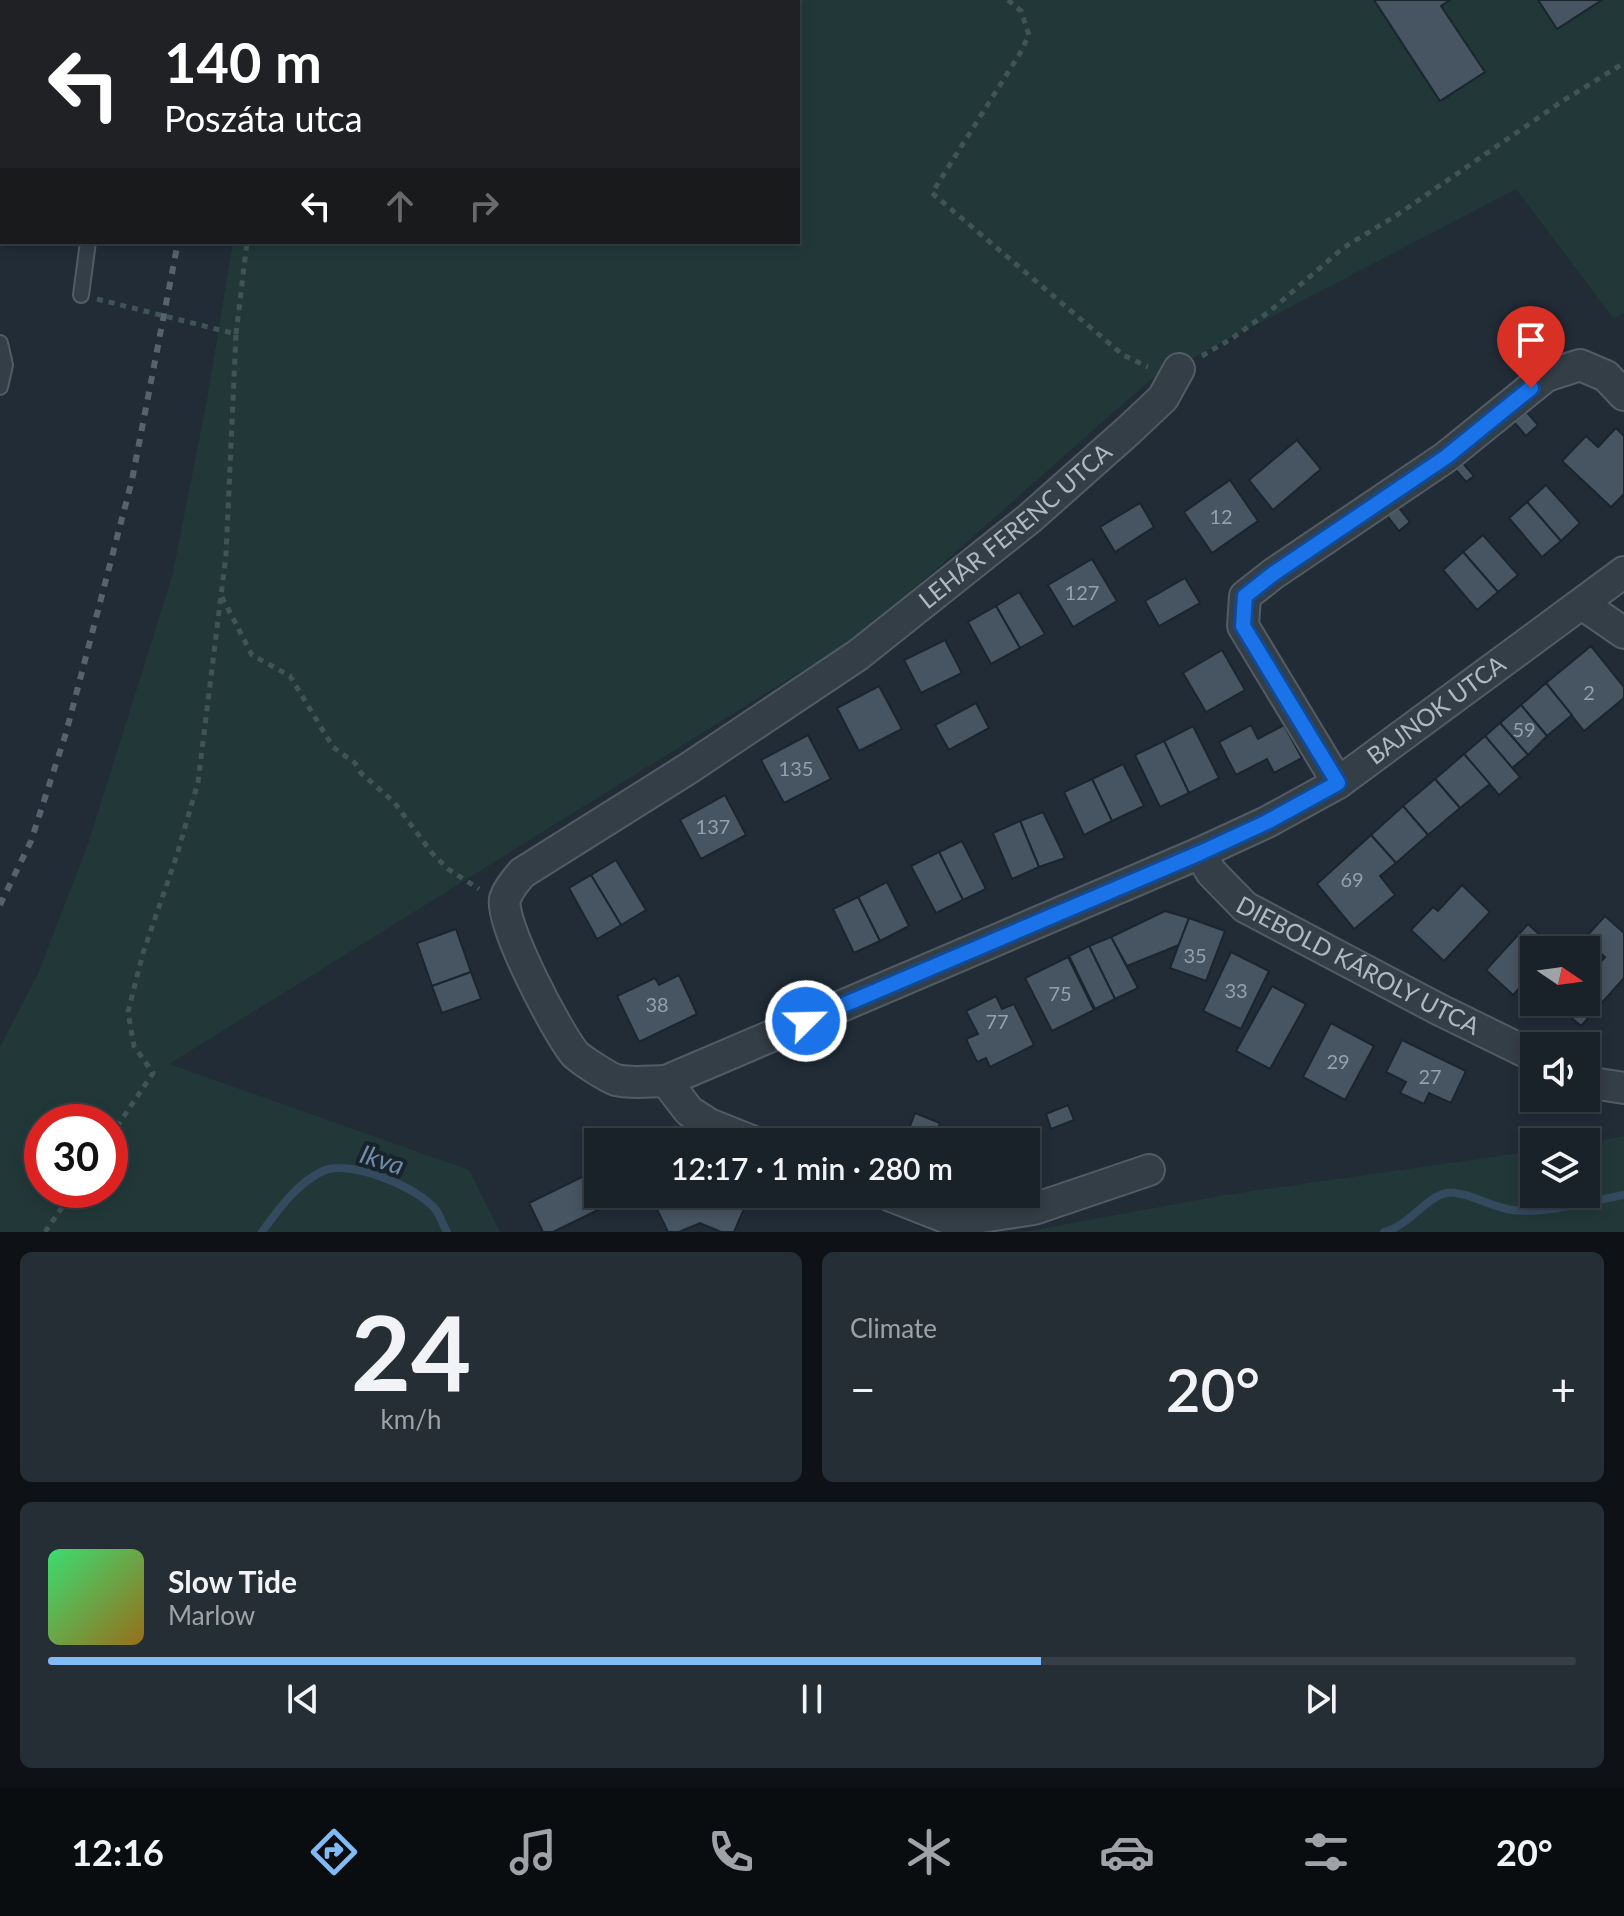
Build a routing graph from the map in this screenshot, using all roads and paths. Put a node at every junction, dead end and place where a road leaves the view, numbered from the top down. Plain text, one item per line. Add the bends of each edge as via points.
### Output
1 (1008, 0) edge
2 (1624, 63) edge
3 (88, 244) edge
4 (247, 244) edge
5 (81, 295) joint
6 (236, 334) junction
7 (0, 343) edge
8 (1179, 369) junction
9 (0, 387) edge
10 (1624, 395) edge
11 (1624, 572) edge
12 (221, 596) junction
13 (1582, 604) junction
14 (1624, 633) edge
15 (1338, 783) junction
16 (1200, 853) junction
17 (506, 916) junction
18 (1520, 1049) edge
19 (666, 1081) junction
20 (1600, 1084) edge
21 (1624, 1088) edge
22 (128, 1110) edge
23 (719, 1128) edge
24 (1149, 1170) dead end
25 (1040, 1207) edge
26 (62, 1208) edge
27 (922, 1208) edge
28 (1037, 1208) edge
29 (45, 1232) edge

1 - 8 path via 1021,11 1029,35 932,193 1123,355 1153,370
2 - 8 path via 1343,248 1270,311
3 - 5 lane
4 - 6 path
5 - 6 path
6 - 12 path
7 - 9 lane via 5,365
8 - 17 street, LEHÁR FERENC UTCA via 1163,398 1041,509 858,655 522,873 505,900
10 - 15 street via 1606,376 1580,365 1546,376 1446,457 1245,596 1243,626
11 - 13 street, BAJNOK UTCA
12 - 17 path via 252,655 290,676 333,747 394,802 448,869 473,884
12 - 22 path via 198,782 128,1012 134,1046 153,1073
13 - 14 street
13 - 15 street, BAJNOK UTCA
15 - 16 street, BAJNOK UTCA
16 - 18 street, DIEBOLD KÁROLY UTCA via 1245,907
16 - 19 street, BAJNOK UTCA
17 - 19 street, BAJNOK UTCA via 576,1055 616,1080
19 - 23 street via 689,1111
20 - 21 street
24 - 25 street
26 - 29 path
27 - 28 street via 955,1221

